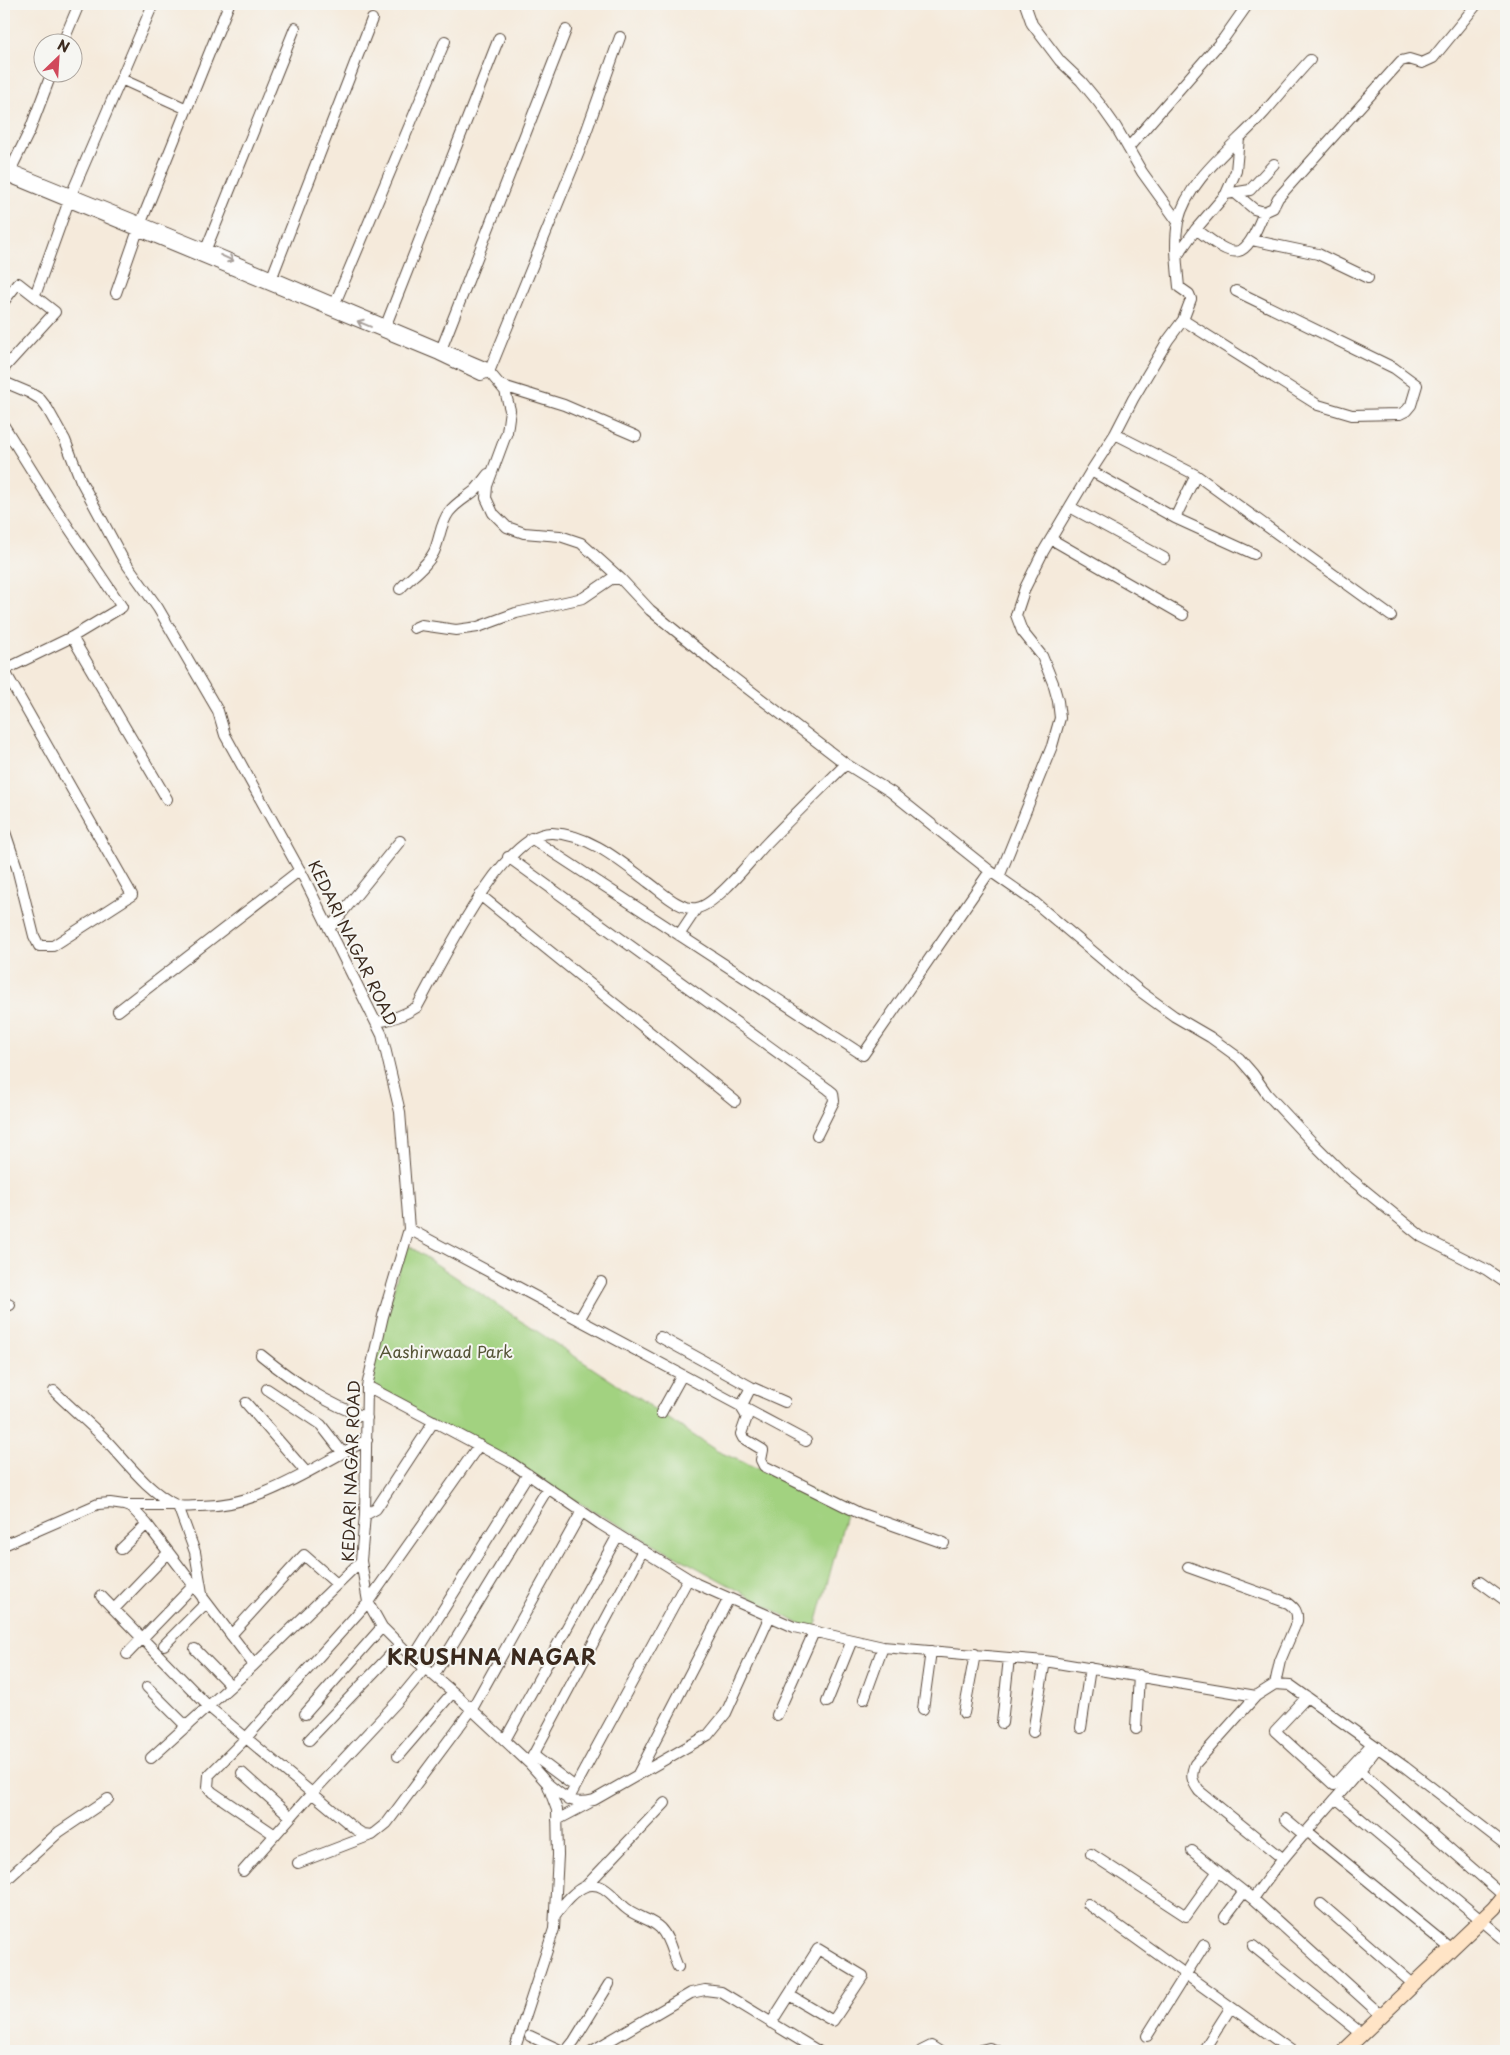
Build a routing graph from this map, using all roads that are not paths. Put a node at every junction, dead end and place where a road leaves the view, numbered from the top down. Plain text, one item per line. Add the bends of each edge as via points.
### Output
1 (5, 4) edge
2 (79, 4) edge
3 (153, 4) edge
4 (229, 4) edge
5 (1025, 4) edge
6 (1248, 4) edge
7 (1477, 4) edge
8 (4, 7) edge
9 (372, 20) dead end
10 (295, 28) dead end
11 (566, 30) dead end
12 (67, 32) edge
13 (620, 36) dead end
14 (499, 38) dead end
15 (445, 41) dead end
16 (1310, 60) dead end
17 (121, 79) junction
18 (48, 82) edge
19 (187, 109) junction
20 (1240, 138) junction
21 (1128, 148) junction
22 (1274, 164) dead end
23 (6, 172) edge
24 (1230, 193) junction
25 (70, 198) junction
26 (1264, 212) junction
27 (1178, 222) junction
28 (140, 227) junction
29 (1196, 229) junction
30 (1252, 240) junction
31 (205, 253) junction
32 (1176, 256) junction
33 (1368, 278) dead end
34 (270, 281) junction
35 (37, 290) dead end
36 (1236, 291) dead end
37 (116, 293) dead end
38 (4, 301) edge
39 (334, 307) junction
40 (1183, 320) junction
41 (384, 329) junction
42 (440, 352) junction
43 (4, 368) edge
44 (489, 372) junction
45 (4, 382) edge
46 (500, 385) junction
47 (4, 426) edge
48 (1115, 434) junction
49 (636, 436) dead end
50 (495, 465) junction
51 (1091, 471) junction
52 (1196, 475) junction
53 (1070, 507) junction
54 (1174, 518) junction
55 (1051, 539) junction
56 (1254, 554) dead end
57 (1164, 558) dead end
58 (621, 579) junction
59 (400, 589) dead end
60 (1182, 615) dead end
61 (1391, 616) dead end
62 (414, 628) dead end
63 (72, 637) junction
64 (4, 670) edge
65 (846, 764) junction
66 (167, 799) dead end
67 (4, 829) edge
68 (531, 838) junction
69 (400, 842) dead end
70 (508, 857) junction
71 (300, 870) junction
72 (995, 874) junction
73 (480, 895) junction
74 (697, 908) junction
75 (329, 929) junction
76 (678, 935) junction
77 (118, 1011) dead end
78 (376, 1022) junction
79 (735, 1102) dead end
80 (817, 1135) dead end
81 (409, 1229) junction
82 (601, 1282) dead end
83 (1506, 1283) edge
84 (580, 1320) junction
85 (660, 1338) dead end
86 (261, 1355) dead end
87 (682, 1375) junction
88 (367, 1386) junction
89 (751, 1387) junction
90 (267, 1389) dead end
91 (54, 1391) dead end
92 (785, 1402) dead end
93 (246, 1403) dead end
94 (741, 1407) junction
95 (662, 1413) dead end
96 (367, 1418) junction
97 (434, 1422) junction
98 (367, 1440) junction
99 (806, 1441) dead end
100 (479, 1445) junction
101 (342, 1452) junction
102 (306, 1472) junction
103 (528, 1474) junction
104 (548, 1488) junction
105 (124, 1505) junction
106 (177, 1506) junction
107 (582, 1511) junction
108 (365, 1515) junction
109 (147, 1524) junction
110 (618, 1535) junction
111 (944, 1543) dead end
112 (4, 1545) edge
113 (121, 1549) dead end
114 (643, 1550) junction
115 (168, 1552) junction
116 (361, 1561) junction
117 (1188, 1567) dead end
118 (688, 1579) junction
119 (1480, 1582) dead end
120 (337, 1584) junction
121 (192, 1586) junction
122 (101, 1596) dead end
123 (729, 1598) junction
124 (1506, 1601) edge
125 (205, 1602) junction
126 (368, 1602) junction
127 (114, 1609) junction
128 (770, 1616) junction
129 (382, 1627) junction
130 (814, 1632) junction
131 (231, 1636) junction
132 (142, 1637) junction
133 (852, 1640) junction
134 (164, 1645) dead end
135 (400, 1645) junction
136 (883, 1647) junction
137 (195, 1649) dead end
138 (931, 1651) junction
139 (127, 1654) dead end
140 (975, 1654) junction
141 (413, 1658) junction
142 (1009, 1658) junction
143 (1045, 1661) junction
144 (254, 1665) junction
145 (425, 1668) junction
146 (1090, 1668) junction
147 (434, 1675) junction
148 (1139, 1675) junction
149 (1275, 1684) junction
150 (231, 1686) junction
151 (148, 1687) dead end
152 (454, 1692) junction
153 (1256, 1696) junction
154 (1307, 1697) junction
155 (864, 1699) dead end
156 (827, 1702) dead end
157 (209, 1707) junction
158 (472, 1709) junction
159 (923, 1709) dead end
160 (964, 1713) dead end
161 (305, 1714) dead end
162 (777, 1715) dead end
163 (1002, 1723) dead end
164 (187, 1727) junction
165 (1081, 1728) dead end
166 (1136, 1728) dead end
167 (1033, 1732) dead end
168 (246, 1738) junction
169 (309, 1740) dead end
170 (505, 1740) junction
171 (1375, 1745) junction
172 (398, 1756) dead end
173 (151, 1758) dead end
174 (531, 1759) junction
175 (1360, 1772) junction
176 (242, 1773) dead end
177 (638, 1774) junction
178 (547, 1783) junction
179 (570, 1783) dead end
180 (313, 1792) junction
181 (108, 1799) dead end
182 (1337, 1799) junction
183 (568, 1800) junction
184 (594, 1800) junction
185 (664, 1803) dead end
186 (291, 1817) junction
187 (1285, 1819) dead end
188 (557, 1820) junction
189 (1306, 1833) junction
190 (275, 1835) junction
191 (372, 1835) junction
192 (1506, 1845) edge
193 (1192, 1851) dead end
194 (1091, 1854) dead end
195 (1282, 1858) junction
196 (298, 1863) dead end
197 (243, 1871) dead end
198 (1218, 1872) junction
199 (4, 1882) edge
200 (586, 1886) junction
201 (1244, 1892) junction
202 (1505, 1895) edge
203 (1253, 1899) junction
204 (1088, 1904) dead end
205 (1321, 1904) dead end
206 (555, 1915) junction
207 (1225, 1918) dead end
208 (1480, 1920) junction
209 (1506, 1941) edge
210 (1204, 1945) dead end
211 (1253, 1946) dead end
212 (1450, 1948) junction
213 (678, 1967) dead end
214 (1186, 1974) junction
215 (609, 1984) dead end
216 (1413, 1984) junction
217 (789, 1995) junction
218 (1231, 2007) junction
219 (1381, 2015) junction
220 (771, 2023) junction
221 (1362, 2034) junction
222 (530, 2036) dead end
223 (1147, 2036) dead end
224 (935, 2048) edge
225 (514, 2051) edge
226 (562, 2051) edge
227 (566, 2051) edge
228 (592, 2051) edge
229 (818, 2051) edge
230 (921, 2051) edge
231 (977, 2051) edge
232 (998, 2051) edge
233 (1203, 2051) edge
234 (1292, 2051) edge
235 (1344, 2051) edge

1 - 8 street
2 - 12 street
3 - 17 street
4 - 19 street
5 - 21 street via 1032,24 1098,103
6 - 21 street via 1224,38
7 - 26 street via 1433,58 1422,63 1409,58 1401,61 1278,198 1273,208
9 - 34 street
10 - 31 street
11 - 42 street
13 - 44 street via 580,152
14 - 41 street
15 - 39 street
16 - 20 street
17 - 19 street
17 - 25 street
18 - 23 street via 30,130
19 - 28 street
20 - 24 street
20 - 27 street via 1199,182
21 - 27 street
22 - 24 street via 1250,190
23 - 25 street
24 - 26 street
24 - 29 street
25 - 28 street
25 - 35 street
26 - 30 street
27 - 32 street
28 - 31 street
28 - 37 street
29 - 30 street via 1229,252 1239,252
29 - 32 street
30 - 33 street via 1318,254
31 - 34 street
32 - 40 street via 1179,287 1191,299
34 - 39 street
36 - 40 street via 1413,380 1417,385 1411,405 1400,414 1352,414 1318,405
38 - 43 street via 18,283 55,312
39 - 41 street
40 - 48 street via 1168,340
41 - 42 street
42 - 44 street via 482,375
44 - 46 street
45 - 71 street, KEDARI NAGAR ROAD via 40,399 46,408 123,559 158,608 218,710 225,735
46 - 49 street via 564,405
46 - 50 street via 506,391 510,410 507,432
47 - 63 street via 122,608
48 - 51 street
48 - 52 street
50 - 58 street via 486,498 493,513 507,527 581,543
50 - 59 street via 473,492 449,512 433,554
51 - 53 street
51 - 54 street
52 - 54 street
52 - 61 street
53 - 55 street
53 - 57 street
54 - 56 street
55 - 60 street
55 - 72 street via 1027,582 1016,615 1022,631 1042,656 1053,684 1060,718 1040,777
58 - 62 street via 611,579 583,598 516,613 478,627 456,630 421,625
58 - 65 street via 650,610
63 - 64 street
63 - 66 street
64 - 67 street via 132,895 53,946 39,946
65 - 72 street via 891,792
65 - 74 street via 730,884 706,905
68 - 70 street
68 - 74 street via 550,832 571,836 603,849 681,905
68 - 76 street
69 - 75 street
70 - 73 street
70 - 80 street via 828,1088 834,1101
71 - 75 street, KEDARI NAGAR ROAD
71 - 77 street
72 - 76 street via 863,1055
72 - 83 street via 1033,900 1142,992 1239,1058 1267,1094 1341,1171 1404,1223 1428,1242
73 - 78 street via 417,1007 391,1020
73 - 79 street
74 - 76 street
75 - 78 street, KEDARI NAGAR ROAD
78 - 81 street, KEDARI NAGAR ROAD via 400,1112
81 - 84 street
81 - 88 street, KEDARI NAGAR ROAD via 383,1316
82 - 84 street
84 - 87 street
85 - 89 street
86 - 96 street via 311,1392
87 - 94 street
87 - 95 street
88 - 96 street, KEDARI NAGAR ROAD
88 - 97 street
89 - 92 street
89 - 94 street
90 - 101 street via 321,1425
91 - 106 street via 157,1494
93 - 102 street
94 - 99 street
94 - 111 street via 747,1417 741,1434 763,1450 761,1460 764,1466 859,1513
96 - 98 street, KEDARI NAGAR ROAD
97 - 100 street
97 - 108 street via 376,1509
98 - 101 street
98 - 108 street, KEDARI NAGAR ROAD
100 - 103 street
100 - 126 street
101 - 102 street
102 - 106 street via 295,1480 235,1503 207,1507
103 - 104 street
103 - 141 street
104 - 107 street
104 - 147 street
105 - 106 street
105 - 109 street via 132,1508
105 - 112 street via 98,1504
106 - 125 street via 195,1552
107 - 110 street
107 - 158 street
108 - 116 street, KEDARI NAGAR ROAD
109 - 113 street
109 - 115 street
110 - 114 street
110 - 170 street
114 - 118 street
114 - 174 street
115 - 121 street
115 - 127 street
116 - 120 street
116 - 126 street, KEDARI NAGAR ROAD
117 - 149 street via 1294,1608 1298,1614
118 - 123 street
118 - 183 street
119 - 124 street
120 - 131 street via 304,1555
120 - 144 street
121 - 125 street
121 - 132 street
122 - 127 street
123 - 128 street
123 - 177 street
125 - 131 street
125 - 134 street
126 - 129 street, KEDARI NAGAR ROAD
126 - 168 street
127 - 132 street
128 - 130 street
128 - 177 street via 726,1712 708,1735
129 - 135 street, KEDARI NAGAR ROAD
129 - 161 street
130 - 133 street
130 - 162 street
131 - 144 street
132 - 139 street
132 - 157 street
133 - 136 street
133 - 156 street
135 - 141 street, KEDARI NAGAR ROAD
135 - 169 street
136 - 138 street
136 - 155 street
137 - 150 street
138 - 140 street
138 - 159 street
140 - 142 street
140 - 160 street
141 - 145 street, KEDARI NAGAR ROAD
142 - 143 street
142 - 163 street
143 - 146 street
143 - 167 street
144 - 150 street
145 - 147 street, KEDARI NAGAR ROAD
145 - 180 street
146 - 148 street
146 - 165 street
147 - 152 street, KEDARI NAGAR ROAD
148 - 153 street
148 - 166 street
149 - 153 street
149 - 154 street via 1290,1685
150 - 157 street
151 - 164 street
152 - 158 street, KEDARI NAGAR ROAD
152 - 172 street
153 - 195 street via 1195,1764 1192,1782 1199,1792
154 - 171 street
154 - 171 street via 1275,1731 1334,1785
157 - 164 street
157 - 168 street
158 - 170 street, KEDARI NAGAR ROAD
158 - 191 street via 387,1823
164 - 173 street
168 - 180 street
168 - 190 street via 209,1775 208,1787
170 - 174 street, KEDARI NAGAR ROAD
171 - 175 street
171 - 192 street
174 - 178 street, KEDARI NAGAR ROAD
174 - 179 street
175 - 182 street
175 - 202 street
176 - 186 street
177 - 184 street
178 - 183 street
178 - 188 street, KEDARI NAGAR ROAD via 557,1810
180 - 186 street
180 - 191 street via 354,1829
181 - 199 street via 59,1832
182 - 189 street
182 - 208 street
183 - 184 street via 582,1803
184 - 188 street
185 - 200 street
186 - 190 street
187 - 189 street
188 - 206 street, KEDARI NAGAR ROAD
189 - 195 street
189 - 212 street
190 - 197 street
191 - 196 street
193 - 198 street
194 - 198 street via 1186,1916
195 - 203 street
198 - 201 street
200 - 206 street via 573,1894
200 - 213 street via 598,1885 628,1909 660,1928 667,1937
201 - 203 street
201 - 207 street
202 - 208 main road
203 - 219 street
204 - 214 street
205 - 216 street
206 - 225 street, KEDARI NAGAR ROAD via 554,1929
208 - 209 street
208 - 212 main road
210 - 214 street
211 - 221 street
212 - 216 main road
214 - 218 street
214 - 223 street
215 - 227 street
216 - 219 main road
217 - 217 street via 818,1949 864,1976 833,2021
217 - 220 street
218 - 233 street
218 - 234 street
219 - 221 main road
220 - 228 street via 721,1992 705,1990 691,1993
220 - 229 street
221 - 235 main road
222 - 226 street
224 - 230 street
231 - 232 street via 989,2048

